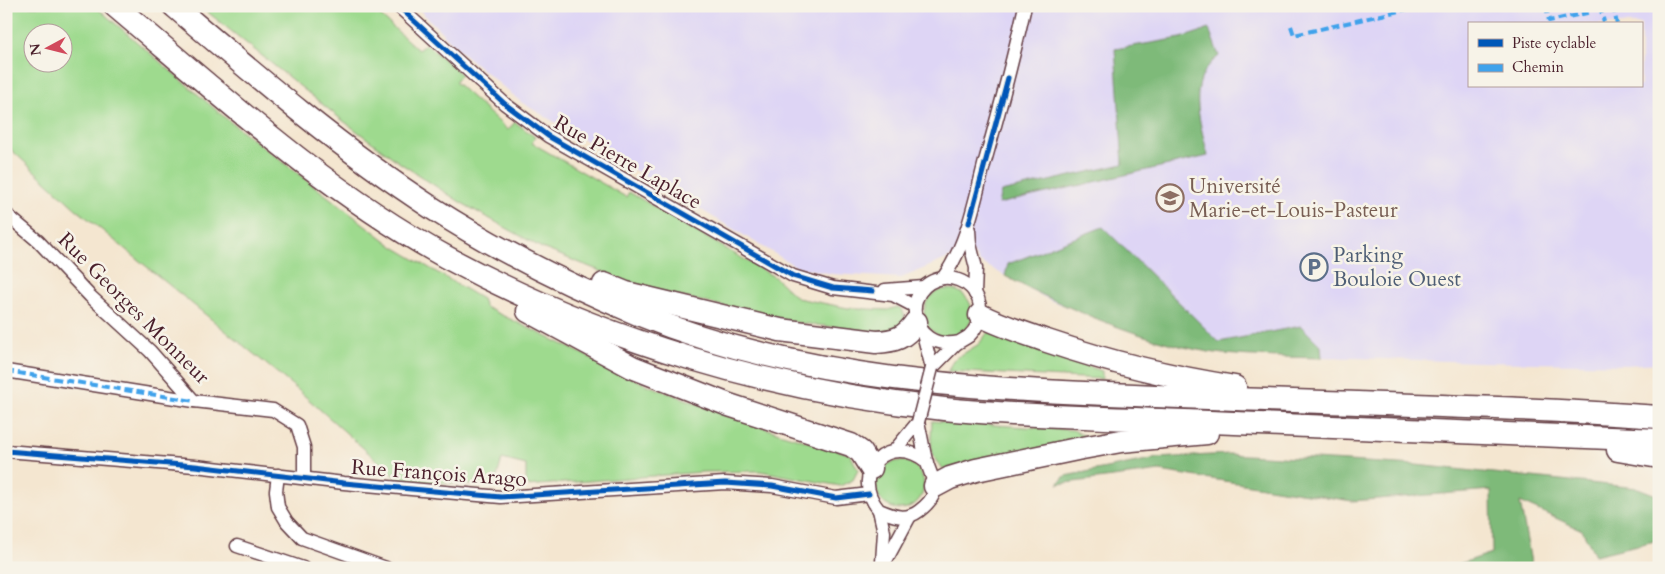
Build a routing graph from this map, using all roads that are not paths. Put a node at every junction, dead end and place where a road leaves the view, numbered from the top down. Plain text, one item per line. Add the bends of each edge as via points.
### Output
1 (115, 6) edge
2 (174, 6) edge
3 (398, 6) edge
4 (1025, 6) edge
5 (359, 156) junction
6 (6, 214) edge
7 (969, 223) junction
8 (446, 257) junction
9 (943, 278) junction
10 (924, 287) junction
11 (873, 291) junction
12 (978, 304) junction
13 (918, 321) junction
14 (959, 342) junction
15 (932, 368) junction
16 (6, 371) edge
17 (194, 401) junction
18 (1659, 403) edge
19 (1347, 404) junction
20 (1568, 411) junction
21 (1659, 417) edge
22 (918, 422) junction
23 (1290, 426) junction
24 (1529, 435) junction
25 (1659, 440) edge
26 (6, 451) edge
27 (894, 451) junction
28 (1659, 457) edge
29 (927, 462) junction
30 (871, 468) junction
31 (278, 475) junction
32 (304, 478) junction
33 (935, 486) junction
34 (869, 494) junction
35 (879, 510) junction
36 (910, 516) junction
37 (237, 546) dead end
38 (302, 568) edge
39 (386, 568) edge
40 (882, 568) edge

1 - 8 highway via 326,180
2 - 5 highway
3 - 11 street, Rue Pierre Laplace via 505,104 548,136 786,273 833,288
4 - 7 street
5 - 13 highway via 528,250 626,293 780,330 876,342 902,338
5 - 19 highway via 435,210 586,290 648,318 760,354 877,378 954,386
6 - 17 street, Rue Georges Monneur via 150,351
7 - 9 street via 955,262
7 - 12 street
8 - 23 highway via 525,296 626,337 727,369 813,389 945,409
8 - 30 highway via 465,276 632,367 729,405 851,445
9 - 10 street
9 - 12 street via 962,282
10 - 11 street, Rue Pierre Laplace
10 - 13 street
11 - 13 street, Rue Pierre Laplace via 898,297
12 - 14 street via 976,328
12 - 19 highway via 997,324 1140,370
13 - 14 street via 940,343
13 - 15 street
14 - 15 street
15 - 22 street, bridge
16 - 17 street
17 - 32 street, Rue Georges Monneur via 273,410 297,425 304,447
18 - 20 highway
19 - 20 highway
20 - 21 highway
22 - 27 street
22 - 29 street
23 - 24 highway
23 - 33 highway via 1121,441 976,470
24 - 25 highway
24 - 28 highway
26 - 31 street, Rue François Arago
27 - 29 street via 912,452
27 - 30 street via 877,459
29 - 33 street
30 - 34 street via 867,478
31 - 32 street, Rue François Arago
31 - 39 street via 278,507 302,538
32 - 34 street, Rue François Arago via 501,497 725,483 772,486 836,498
33 - 36 street via 930,502
34 - 35 street
35 - 36 street via 892,516
35 - 40 street via 884,532
36 - 40 street
37 - 38 street

